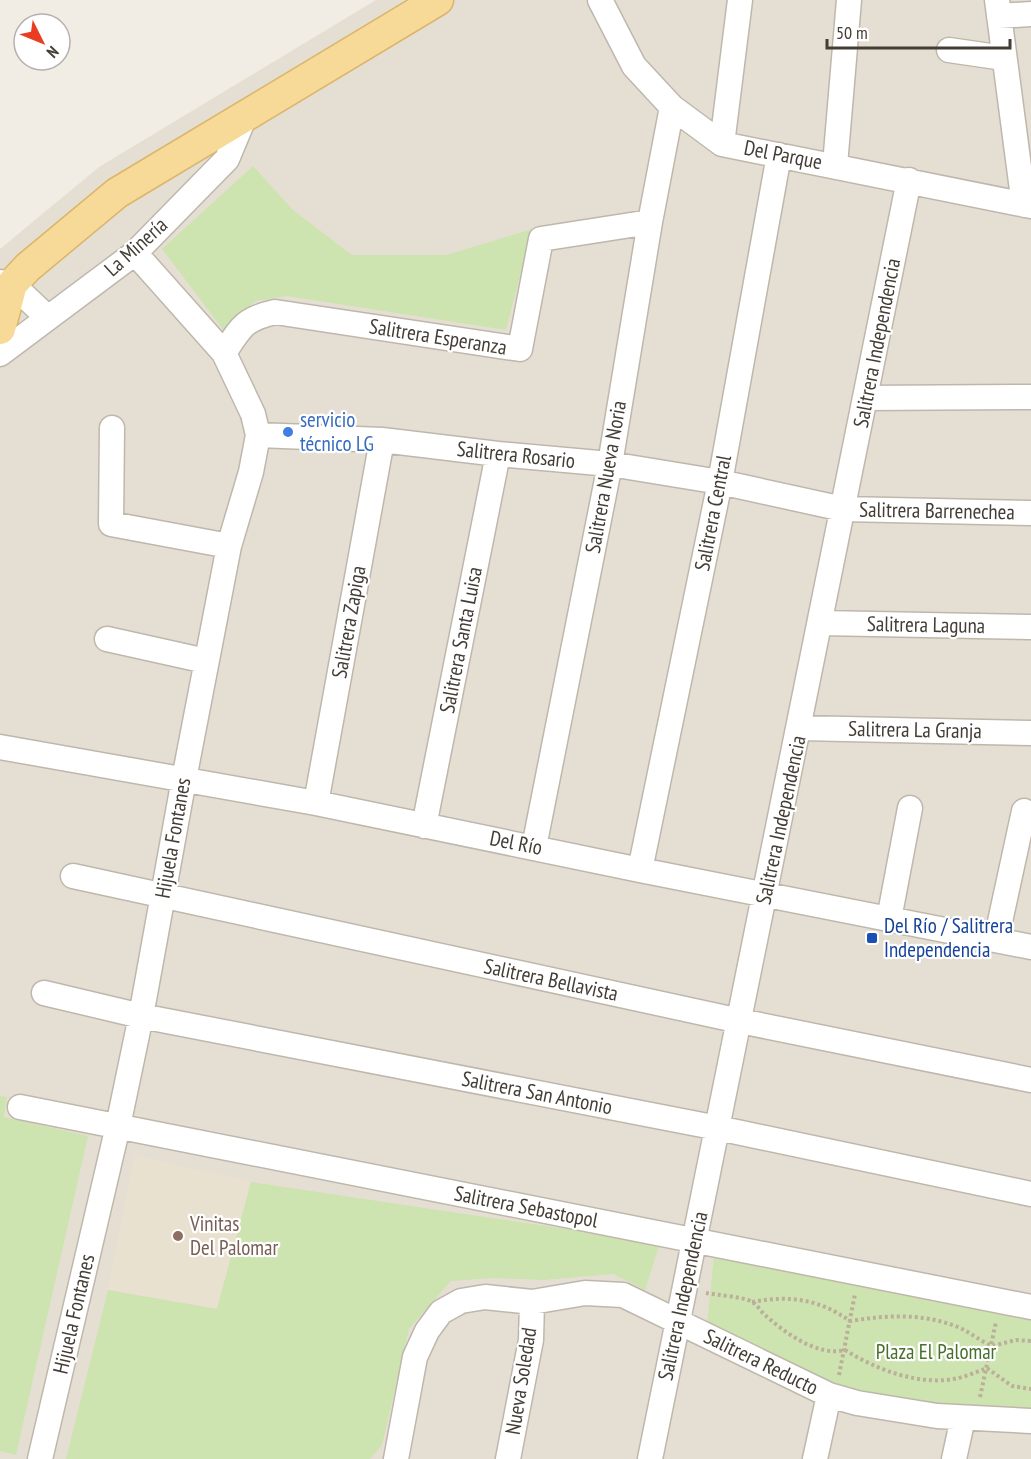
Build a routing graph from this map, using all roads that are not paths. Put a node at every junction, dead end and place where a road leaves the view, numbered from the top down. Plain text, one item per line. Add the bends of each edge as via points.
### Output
1 (438, 0) edge
2 (600, 0) edge
3 (740, 0) edge
4 (849, 0) edge
5 (998, 8) edge
6 (1031, 14) edge
7 (949, 50) dead end
8 (1004, 58) junction
9 (672, 107) junction
10 (245, 116) junction
11 (722, 144) junction
12 (779, 155) junction
13 (835, 165) junction
14 (909, 180) junction
15 (1028, 206) edge
16 (650, 222) junction
17 (135, 253) junction
18 (6, 283) edge
19 (48, 318) junction
20 (0, 329) edge
21 (224, 352) junction
22 (0, 354) edge
23 (1031, 397) edge
24 (866, 398) junction
25 (112, 428) dead end
26 (258, 435) junction
27 (382, 440) junction
28 (498, 454) junction
29 (610, 464) junction
30 (720, 482) junction
31 (843, 509) junction
32 (1031, 513) edge
33 (229, 546) junction
34 (821, 623) junction
35 (1031, 627) edge
36 (107, 639) dead end
37 (206, 661) junction
38 (800, 728) junction
39 (1031, 733) edge
40 (0, 747) edge
41 (183, 779) junction
42 (316, 803) junction
43 (910, 808) dead end
44 (1024, 811) dead end
45 (424, 826) junction
46 (534, 847) junction
47 (640, 870) junction
48 (73, 876) dead end
49 (766, 895) junction
50 (162, 896) junction
51 (889, 919) junction
52 (996, 940) junction
53 (1031, 947) edge
54 (44, 993) dead end
55 (141, 1016) junction
56 (740, 1021) junction
57 (1031, 1080) edge
58 (20, 1107) dead end
59 (118, 1126) junction
60 (718, 1128) junction
61 (1031, 1194) edge
62 (695, 1240) junction
63 (532, 1302) junction
64 (1031, 1307) edge
65 (677, 1321) junction
66 (831, 1396) junction
67 (969, 1418) junction
68 (1031, 1421) edge
69 (40, 1459) edge
70 (396, 1459) edge
71 (508, 1459) edge
72 (650, 1459) edge
73 (815, 1459) edge
74 (954, 1459) edge

1 - 10 main road
2 - 9 street, Del Parque via 634,66
3 - 11 street
4 - 13 street
5 - 6 street
5 - 8 street
7 - 8 street
8 - 15 street
9 - 11 street, Del Parque
9 - 16 street, Salitrera Nueva Noria
10 - 17 street, La Minería via 227,159
10 - 18 main road via 117,193
11 - 12 street, Del Parque
12 - 13 street, Del Parque
12 - 30 street, Salitrera Central
13 - 14 street, Del Parque
14 - 15 street, Del Parque
14 - 24 street, Salitrera Independencia
16 - 21 street, Salitrera Esperanza via 541,239 520,349 275,312 247,321
16 - 29 street, Salitrera Nueva Noria
17 - 19 street, La Minería
17 - 21 street, Hijuela Fontanes
18 - 19 street
18 - 20 main road
19 - 22 street, La Minería
21 - 26 street, Hijuela Fontanes via 253,414
23 - 24 street
24 - 31 street, Salitrera Independencia
25 - 33 street via 111,524
26 - 27 street, Salitrera Rosario
26 - 33 street, Hijuela Fontanes
27 - 28 street, Salitrera Rosario
27 - 42 street, Salitrera Zapiga
28 - 29 street, Salitrera Rosario
28 - 45 street, Salitrera Santa Luisa
29 - 30 street, Salitrera Rosario
29 - 46 street, Salitrera Nueva Noria
30 - 31 street, Salitrera Rosario
30 - 47 street, Salitrera Central
31 - 32 street, Salitrera Barrenechea
31 - 34 street, Salitrera Independencia
33 - 37 street, Hijuela Fontanes
34 - 35 street, Salitrera Laguna
34 - 38 street, Salitrera Independencia
36 - 37 street
37 - 41 street, Hijuela Fontanes
38 - 39 street, Salitrera La Granja
38 - 49 street, Salitrera Independencia
40 - 41 street, Del Río
41 - 42 street, Del Río
41 - 50 street, Hijuela Fontanes
42 - 45 street, Del Río
43 - 51 street
44 - 52 street
45 - 46 street, Del Río
46 - 47 street, Del Río
47 - 49 street, Del Río
48 - 50 street, Salitrera Bellavista
49 - 51 street, Del Río
49 - 56 street, Salitrera Independencia
50 - 55 street, Hijuela Fontanes
50 - 56 street, Salitrera Bellavista
51 - 52 street, Del Río
52 - 53 street, Del Río
54 - 55 street, Salitrera San Antonio
55 - 59 street, Hijuela Fontanes
55 - 60 street, Salitrera San Antonio
56 - 57 street, Salitrera Bellavista
56 - 60 street, Salitrera Independencia
58 - 59 street, Salitrera Sebastopol
59 - 62 street, Salitrera Sebastopol
59 - 69 street, Hijuela Fontanes
60 - 61 street, Salitrera San Antonio
60 - 62 street, Salitrera Independencia
62 - 64 street, Salitrera Sebastopol
62 - 65 street, Salitrera Independencia
63 - 65 street, Salitrera Reducto via 585,1293 623,1295
63 - 70 street, Salitrera Reducto via 485,1297 461,1301 441,1312 415,1357
63 - 71 street, Nueva Soledad via 531,1340
65 - 66 street, Salitrera Reducto
65 - 72 street, Salitrera Independencia
66 - 67 street, Salitrera Reducto
66 - 73 street
67 - 68 street, Salitrera Reducto
67 - 74 street

